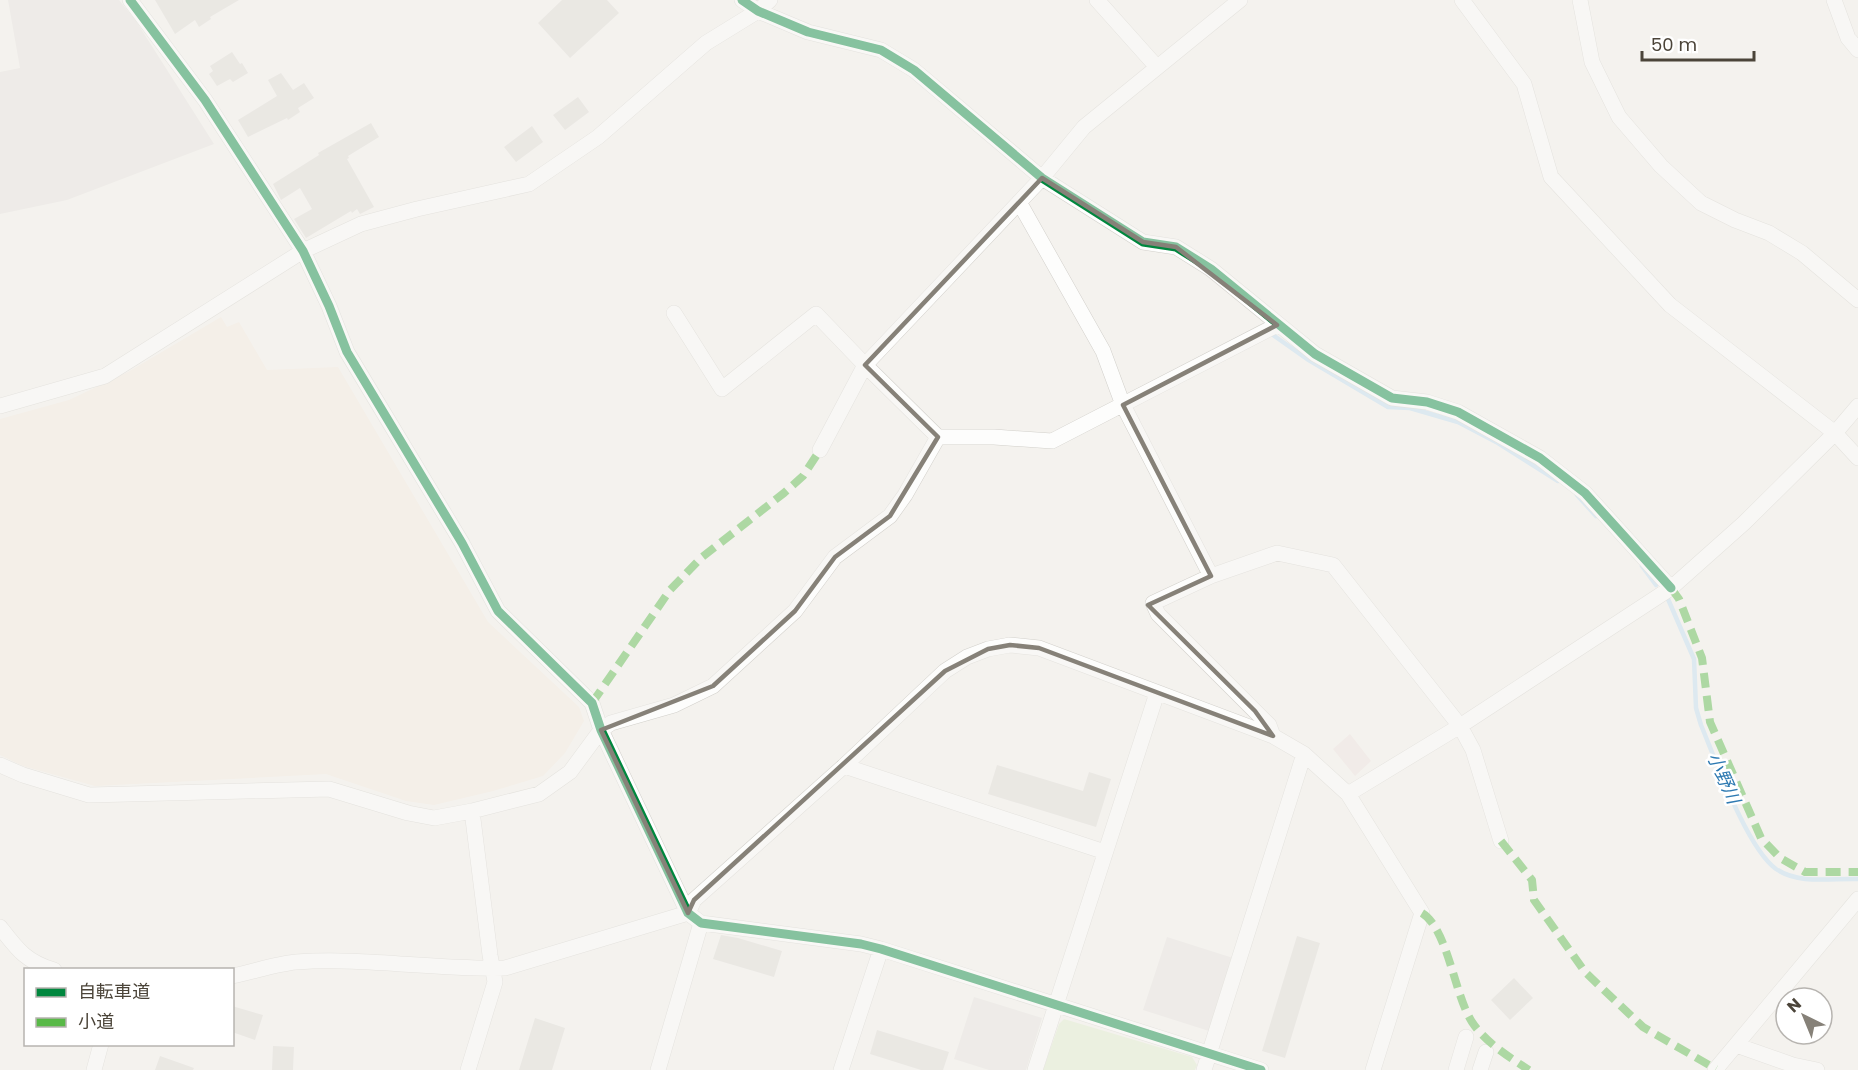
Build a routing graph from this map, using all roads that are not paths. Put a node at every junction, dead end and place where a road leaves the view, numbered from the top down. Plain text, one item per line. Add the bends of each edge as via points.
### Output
1 (130, 0) edge
2 (742, 0) edge
3 (770, 0) edge
4 (1097, 0) edge
5 (1240, 0) edge
6 (1462, 0) edge
7 (1580, 0) edge
8 (1834, 0) edge
9 (758, 11) junction
10 (1858, 50) edge
11 (1156, 66) junction
12 (1042, 178) junction
13 (1019, 202) junction
14 (303, 251) junction
15 (1858, 300) edge
16 (674, 313) dead end
17 (1277, 325) junction
18 (865, 364) junction
19 (1123, 405) junction
20 (0, 406) edge
21 (1858, 406) edge
22 (1835, 433) junction
23 (938, 437) junction
24 (820, 450) dead end
25 (1858, 458) edge
26 (1212, 576) junction
27 (1671, 588) junction
28 (1157, 693) junction
29 (1460, 726) junction
30 (601, 730) junction
31 (1273, 736) junction
32 (1304, 754) junction
33 (0, 765) edge
34 (844, 765) junction
35 (1348, 794) junction
36 (472, 811) junction
37 (1501, 841) dead end
38 (1105, 852) junction
39 (1858, 899) edge
40 (688, 913) junction
41 (701, 923) junction
42 (0, 927) edge
43 (881, 949) junction
44 (49, 968) edge
45 (493, 968) junction
46 (234, 976) edge
47 (1056, 1005) junction
48 (1466, 1037) dead end
49 (1736, 1045) junction
50 (100, 1046) edge
51 (1485, 1052) dead end
52 (1209, 1053) junction
53 (94, 1070) edge
54 (468, 1070) edge
55 (658, 1070) edge
56 (841, 1070) edge
57 (1035, 1070) edge
58 (1204, 1070) edge
59 (1261, 1070) edge
60 (1373, 1070) edge
61 (1456, 1070) edge
62 (1480, 1070) edge
63 (1715, 1070) edge
64 (1816, 1070) edge

1 - 14 street via 205,100
2 - 9 street
3 - 9 street
4 - 11 street
5 - 11 street
6 - 22 street via 1524,84 1551,177 1670,305
7 - 15 street via 1592,62 1605,90 1619,117 1661,166 1701,203 1769,233 1802,253
8 - 10 street via 1848,38
9 - 12 street via 808,32 881,50 914,70
9 - 14 street via 706,43 598,137 529,184 362,224
11 - 12 street via 1084,127
12 - 13 street
12 - 17 street via 1143,242 1176,247 1211,269
13 - 18 street
13 - 19 street via 1102,351
14 - 20 street via 105,376
14 - 30 street via 347,352 462,543 498,611 592,703
16 - 18 street via 722,389 816,314
17 - 19 street
17 - 27 street via 1315,354 1392,398 1427,402 1458,412 1540,458 1585,493
18 - 23 street
18 - 24 street
19 - 23 street via 1052,441
19 - 26 street
21 - 22 street
22 - 25 street
22 - 27 street
23 - 30 street via 890,516 835,557 795,610 713,686 674,705 611,723
26 - 29 street via 1277,553 1333,565
26 - 31 street via 1153,603 1158,614 1269,725
27 - 29 street
28 - 31 street
28 - 34 street via 1039,648 1010,645 988,649 945,670
28 - 38 street
29 - 35 street
29 - 37 street via 1473,750
30 - 36 street via 570,772 548,789
30 - 40 street
31 - 32 street
32 - 35 street
32 - 52 street
33 - 36 street via 89,795 329,789 434,818
34 - 38 street
34 - 40 street via 694,900
35 - 60 street via 1422,913
36 - 45 street
38 - 47 street
39 - 49 street
40 - 41 street
40 - 45 street via 505,968
41 - 43 street
41 - 55 street
42 - 44 street via 26,958
43 - 47 street
43 - 56 street
45 - 46 street via 328,961 294,962
45 - 54 street via 495,982
47 - 52 street
47 - 57 street
48 - 61 street
49 - 63 street
49 - 64 street
50 - 53 street
51 - 62 street
52 - 58 street
52 - 59 street

